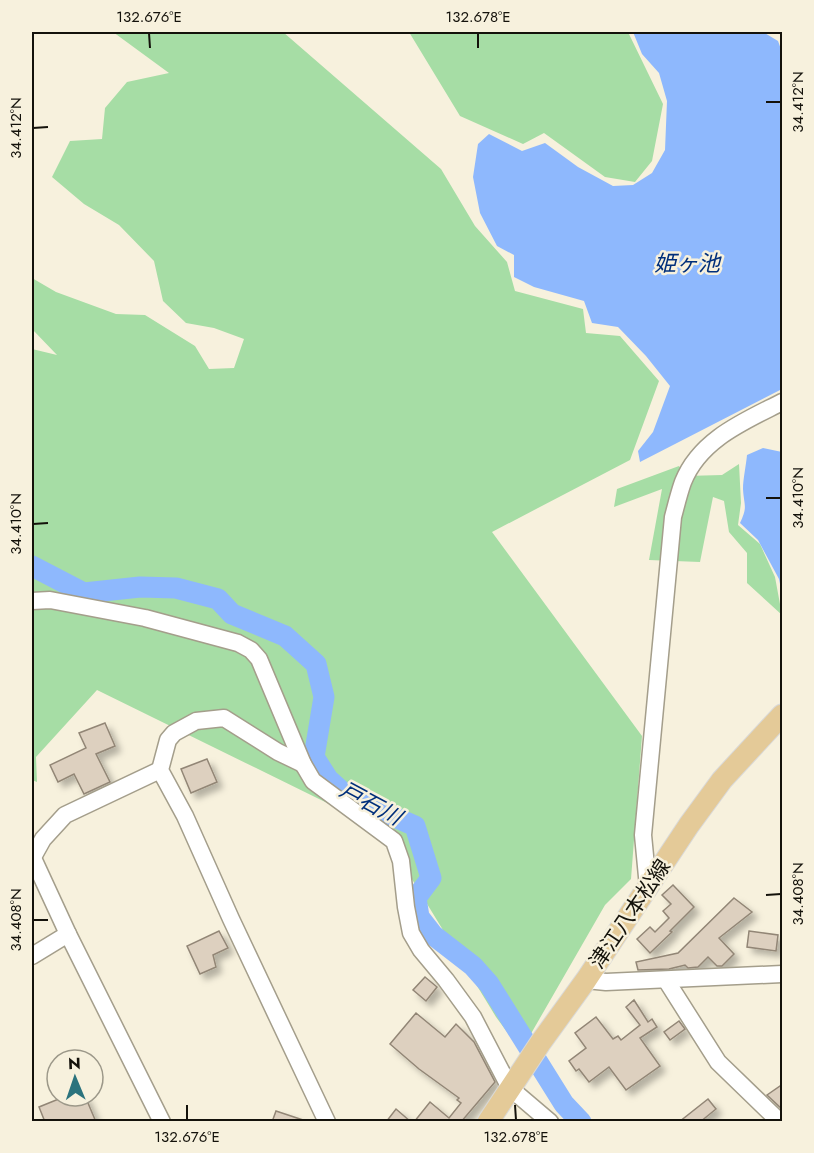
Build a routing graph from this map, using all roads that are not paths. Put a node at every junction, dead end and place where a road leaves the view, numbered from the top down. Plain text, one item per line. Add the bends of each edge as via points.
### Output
1 (783, 402) edge
2 (32, 601) edge
3 (783, 715) edge
4 (303, 764) junction
5 (160, 770) junction
6 (32, 856) edge
7 (648, 887) junction
8 (68, 934) junction
9 (32, 956) edge
10 (783, 974) edge
11 (586, 980) junction
12 (666, 980) junction
13 (513, 1083) junction
14 (162, 1122) edge
15 (327, 1122) edge
16 (488, 1122) edge
17 (550, 1122) edge
18 (780, 1122) edge

1 - 7 street via 723,432 701,453 684,480 673,518 643,835
2 - 4 street via 50,600 145,618 251,650 259,659
3 - 7 main road, 津江八本松線 via 722,780
4 - 5 street via 224,718 196,721 174,733 168,740
4 - 13 street via 313,781 394,841 401,861 411,933 473,1017
5 - 6 street via 65,814
5 - 15 street
6 - 8 street
7 - 11 main road, 津江八本松線
8 - 9 street
8 - 14 street
10 - 12 street
11 - 12 street
11 - 13 main road, 津江八本松線
12 - 18 street via 718,1062
13 - 16 main road, 津江八本松線
13 - 17 street

